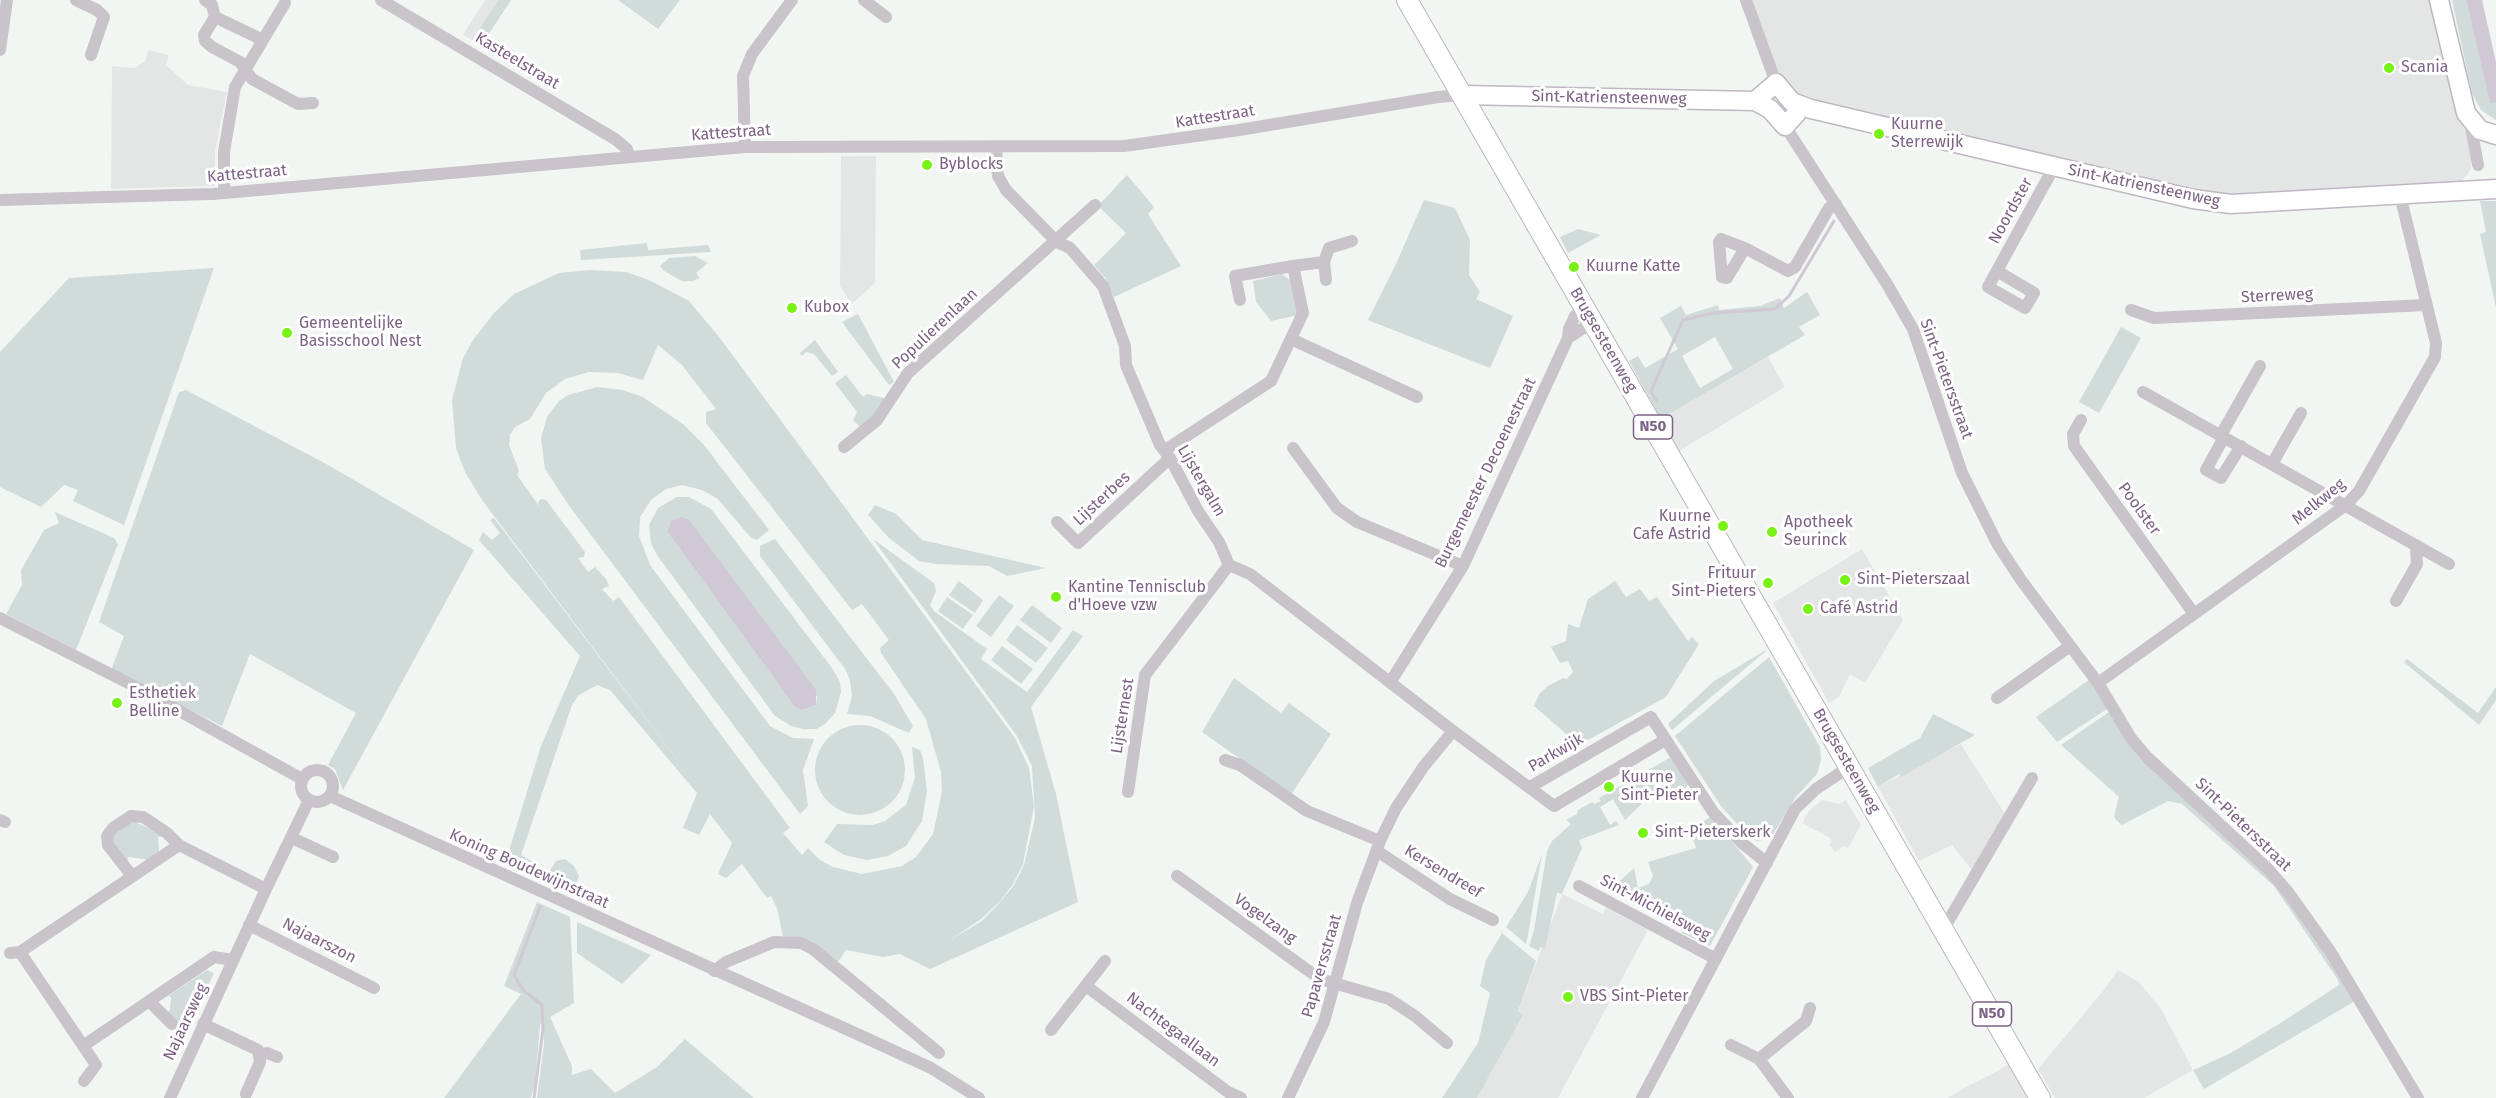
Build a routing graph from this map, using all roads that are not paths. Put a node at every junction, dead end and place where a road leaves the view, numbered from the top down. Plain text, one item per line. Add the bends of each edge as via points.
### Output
1 (8, 0) edge
2 (76, 0) edge
3 (205, 0) edge
4 (381, 0) edge
5 (792, 0) edge
6 (864, 0) edge
7 (1407, 0) edge
8 (1746, 0) edge
9 (2439, 0) edge
10 (285, 3) dead end
11 (216, 17) junction
12 (886, 17) dead end
13 (263, 40) junction
14 (0, 50) edge
15 (91, 55) dead end
16 (244, 69) junction
17 (1776, 83) junction
18 (1462, 95) junction
19 (1755, 101) junction
20 (313, 103) dead end
21 (1799, 106) junction
22 (2470, 122) junction
23 (1785, 126) junction
24 (2496, 135) edge
25 (745, 147) junction
26 (996, 148) junction
27 (629, 157) junction
28 (2478, 165) dead end
29 (2054, 167) junction
30 (2496, 189) edge
31 (224, 193) junction
32 (2400, 195) junction
33 (0, 200) edge
34 (1836, 204) junction
35 (1095, 205) dead end
36 (1352, 241) dead end
37 (1057, 242) junction
38 (1745, 248) dead end
39 (1324, 262) junction
40 (1293, 266) junction
41 (1997, 271) dead end
42 (1326, 280) dead end
43 (1240, 300) dead end
44 (2426, 305) junction
45 (2131, 310) dead end
46 (1589, 316) junction
47 (1291, 339) junction
48 (2260, 366) dead end
49 (2143, 392) dead end
50 (1417, 397) dead end
51 (2301, 413) dead end
52 (2080, 420) dead end
53 (2223, 436) junction
54 (2241, 446) junction
55 (844, 447) dead end
56 (1293, 448) dead end
57 (1167, 454) junction
58 (2272, 464) junction
59 (2346, 505) junction
60 (1057, 522) dead end
61 (2416, 545) junction
62 (2449, 564) dead end
63 (1229, 565) junction
64 (1463, 566) junction
65 (2396, 601) dead end
66 (2194, 614) junction
67 (0, 618) edge
68 (2070, 646) junction
69 (1391, 681) junction
70 (2098, 683) junction
71 (1997, 698) dead end
72 (1453, 731) junction
73 (1665, 740) junction
74 (1225, 760) dead end
75 (1849, 767) junction
76 (2032, 778) dead end
77 (302, 779) junction
78 (1530, 787) junction
79 (1128, 792) dead end
80 (330, 796) junction
81 (309, 800) junction
82 (292, 837) junction
83 (179, 846) junction
84 (1379, 846) junction
85 (333, 857) dead end
86 (1767, 863) junction
87 (132, 876) junction
88 (1177, 876) dead end
89 (1579, 886) dead end
90 (266, 888) junction
91 (1493, 920) dead end
92 (249, 925) junction
93 (1943, 930) junction
94 (1716, 958) junction
95 (233, 960) junction
96 (1106, 961) dead end
97 (714, 970) junction
98 (1336, 984) junction
99 (1086, 986) junction
100 (374, 988) dead end
101 (149, 1001) junction
102 (1810, 1008) dead end
103 (203, 1023) junction
104 (172, 1024) dead end
105 (1051, 1030) dead end
106 (1447, 1043) dead end
107 (1731, 1045) dead end
108 (83, 1046) junction
109 (939, 1053) dead end
110 (260, 1055) junction
111 (277, 1057) dead end
112 (1759, 1059) junction
113 (84, 1081) dead end
114 (246, 1094) dead end
115 (170, 1098) edge
116 (979, 1098) edge
117 (1241, 1098) edge
118 (1288, 1098) edge
119 (1642, 1098) edge
120 (1788, 1098) edge
121 (2040, 1098) edge
122 (2418, 1098) edge

1 - 14 street
2 - 15 street via 104,17
3 - 11 street via 212,5
4 - 27 street, Kasteelstraat via 615,139 627,149
5 - 25 street via 752,54 743,76
6 - 12 street
7 - 18 main road, Brugsesteenweg / N50
8 - 17 street
9 - 22 street via 2462,103
10 - 13 street
11 - 13 street
11 - 16 street via 204,35 205,41 240,62
13 - 16 street
16 - 20 street via 252,79 298,104
16 - 31 street via 235,87 224,152
17 - 19 street
17 - 21 street
18 - 19 street, Sint-Katriensteenweg
18 - 26 street, Kattestraat via 1158,142
18 - 46 main road, Brugsesteenweg / N50
19 - 23 street via 1770,109
21 - 23 street
21 - 29 street, Sint-Katriensteenweg
22 - 24 street
22 - 28 street
23 - 34 street, Sint-Pietersstraat
25 - 26 street, Kattestraat
25 - 27 street, Kattestraat
26 - 37 street, Lijstergalm via 998,176 1006,190
27 - 31 street, Kattestraat
29 - 32 street, Sint-Katriensteenweg via 2193,200 2231,204
29 - 41 street, Noordster
30 - 32 street, Sint-Katriensteenweg
31 - 33 street, Kattestraat
32 - 44 street, Melkweg
34 - 38 street via 1829,208 1795,267 1788,271
34 - 68 street, Sint-Pietersstraat via 1912,329 1962,473 1998,545
35 - 37 street
36 - 39 street via 1329,248
37 - 55 street, Populierenlaan via 908,373 877,420
37 - 57 street, Lijstergalm via 1070,248 1103,286 1125,346 1126,365
39 - 40 street
39 - 42 street
40 - 43 street via 1235,276
40 - 47 street via 1303,313
44 - 45 street, Sterreweg via 2154,318
44 - 59 street, Melkweg via 2436,343 2435,357 2359,490
46 - 64 street, Burgemeester Decoenestraat via 1568,338
46 - 75 main road, Brugsesteenweg / N50
47 - 50 street
47 - 57 street via 1271,381
48 - 53 street
49 - 53 street
51 - 58 street
52 - 66 street, Poolster via 2073,434 2074,446
53 - 54 street
53 - 54 street via 2206,470 2221,478
54 - 58 street
56 - 64 street via 1337,508 1351,518
57 - 60 street, Lijsterbes via 1078,543
57 - 63 street, Lijstergalm
58 - 59 street
59 - 61 street
59 - 66 street, Melkweg
61 - 62 street
61 - 65 street via 2417,564
63 - 69 street via 1250,574
63 - 79 street, Lijsternest via 1145,675
64 - 69 street, Burgemeester Decoenestraat
66 - 70 street, Melkweg
67 - 77 street via 140,689
68 - 70 street, Sint-Pietersstraat
68 - 71 street
69 - 72 street
70 - 122 street, Sint-Pietersstraat via 2147,757 2288,892 2330,951
72 - 78 street
72 - 84 street, Papaversstraat via 1396,808
73 - 78 street, Parkwijk via 1554,806
73 - 78 street, Parkwijk via 1651,717
73 - 86 street, Parkwijk via 1713,812
74 - 84 street via 1240,765 1307,811
75 - 86 street, Sint-Michielsweg via 1802,802
75 - 93 main road, Brugsesteenweg / N50
76 - 93 street
77 - 80 street via 315,769 327,773 333,784
77 - 81 street via 301,791
80 - 81 street via 320,802
80 - 97 street, Koning Boudewijnstraat
81 - 82 street, Najaarsweg
82 - 85 street
82 - 90 street, Najaarsweg
83 - 87 street
83 - 87 street via 143,817 131,816 107,836 108,845
83 - 90 street
84 - 91 street, Kersendreef via 1450,900
84 - 98 street, Papaversstraat via 1357,903
86 - 94 street, Sint-Michielsweg
87 - 108 street via 15,952
88 - 98 street, Vogelzang via 1320,979
89 - 94 street, Sint-Michielsweg
90 - 92 street, Najaarsweg
92 - 95 street, Najaarsweg
92 - 100 street, Najaarszon
93 - 121 main road, Brugsesteenweg / N50
94 - 119 street, Sint-Michielsweg
95 - 101 street, Najaarsweg via 214,957
95 - 103 street, Najaarsweg
96 - 99 street
97 - 109 street via 774,942 801,943
97 - 116 street, Koning Boudewijnstraat via 932,1068
98 - 106 street, Vogelzang via 1389,999
98 - 118 street, Papaversstraat via 1324,1022
99 - 105 street
99 - 117 street, Nachtegaallaan
101 - 104 street, Najaarsweg
101 - 108 street, Najaarsweg
102 - 112 street via 1806,1021
103 - 110 street via 255,1047
103 - 115 street, Najaarsweg
107 - 112 street
108 - 113 street via 96,1065
110 - 111 street
110 - 114 street via 261,1062
112 - 120 street

